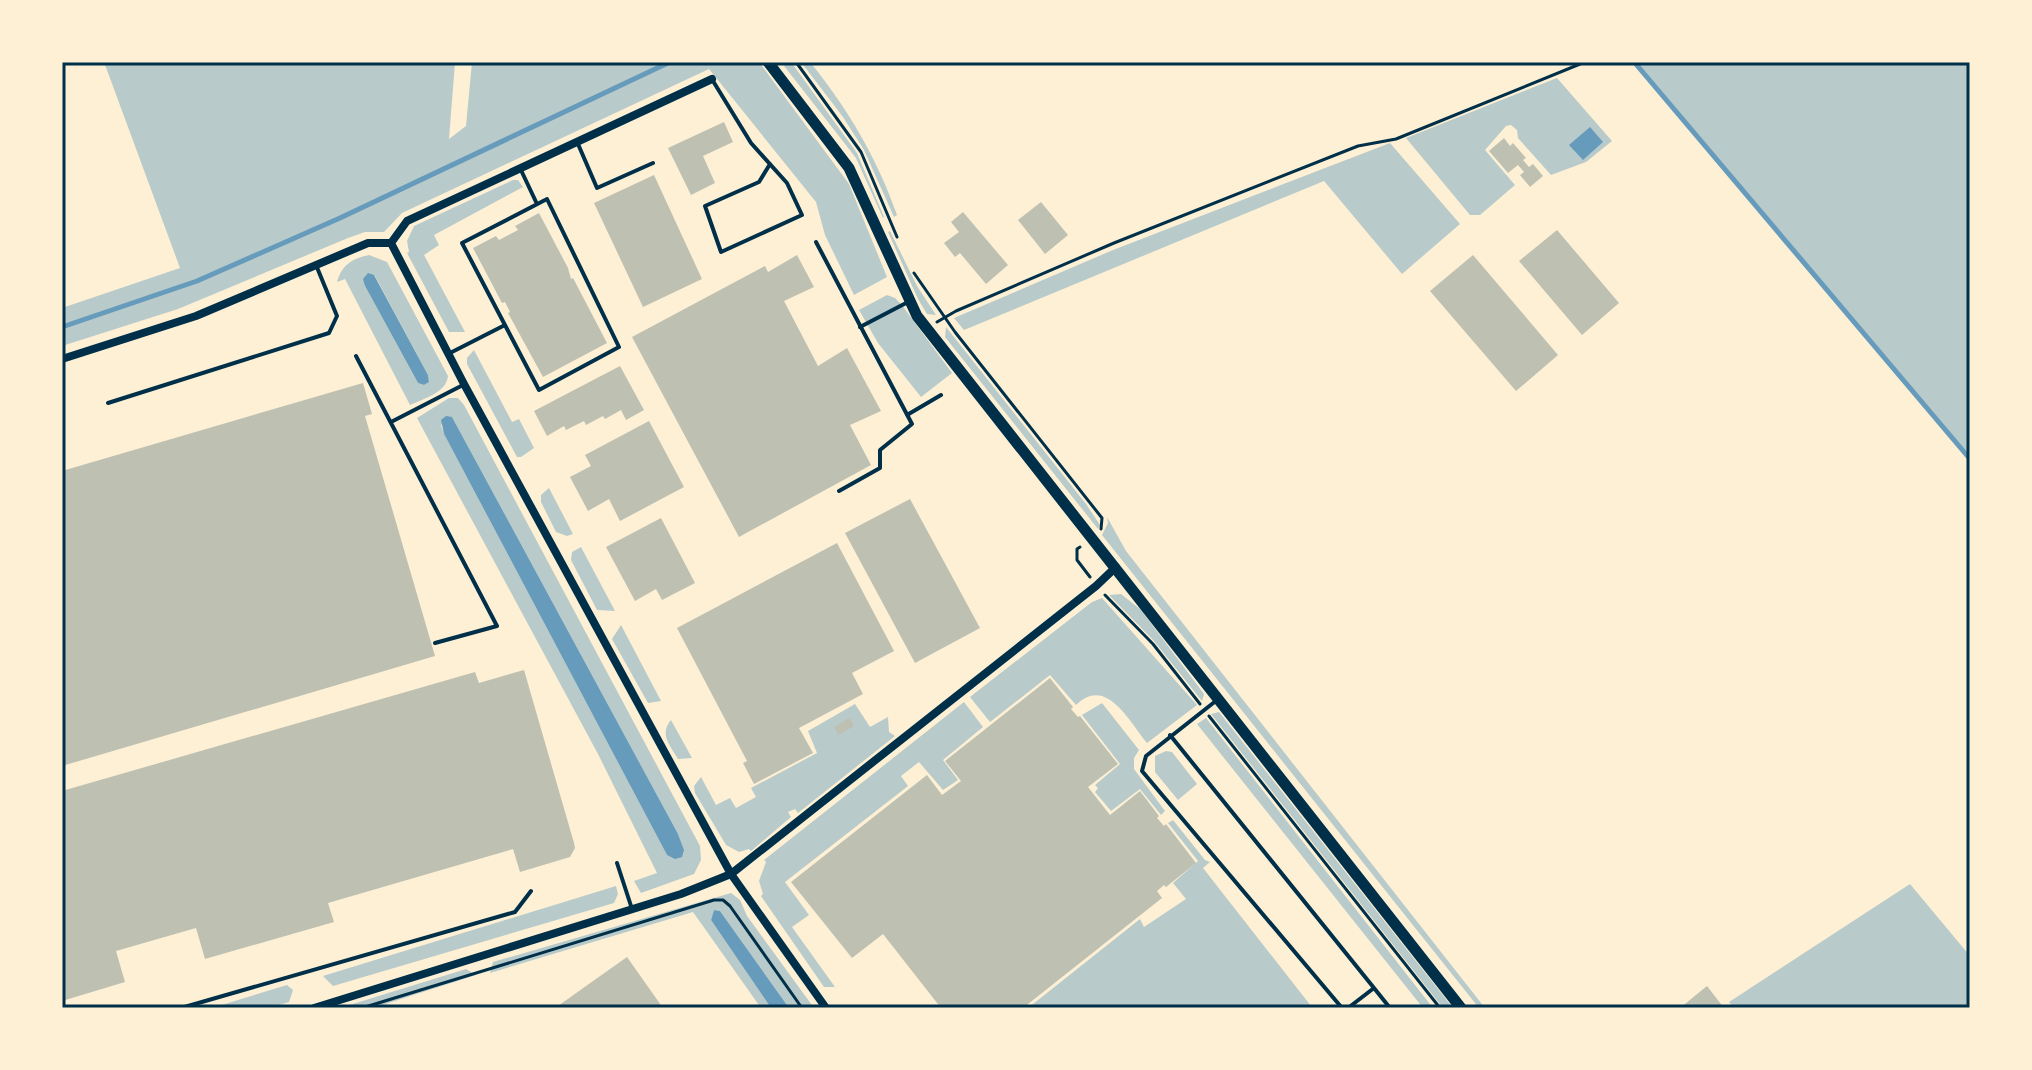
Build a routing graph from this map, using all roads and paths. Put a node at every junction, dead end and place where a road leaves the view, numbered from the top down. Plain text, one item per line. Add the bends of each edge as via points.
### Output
1 (768, 62) edge
2 (1585, 62) edge
3 (712, 79) joint
4 (577, 142) junction
5 (653, 163) dead end
6 (770, 164) junction
7 (520, 168) junction
8 (537, 204) junction
9 (816, 242) dead end
10 (391, 243) junction
11 (316, 264) junction
12 (909, 301) junction
13 (505, 325) junction
14 (860, 327) junction
15 (927, 329) junction
16 (448, 354) junction
17 (356, 356) dead end
18 (62, 359) edge
19 (464, 384) junction
20 (941, 395) dead end
21 (108, 403) dead end
22 (907, 415) junction
23 (391, 422) junction
24 (839, 491) dead end
25 (1116, 567) junction
26 (435, 643) dead end
27 (1219, 699) junction
28 (1170, 735) junction
29 (617, 863) dead end
30 (731, 874) junction
31 (531, 891) dead end
32 (632, 909) junction
33 (1374, 988) junction
34 (181, 1008) edge
35 (314, 1008) edge
36 (362, 1008) edge
37 (802, 1008) edge
38 (826, 1008) edge
39 (1345, 1008) edge
40 (1390, 1008) edge
41 (1461, 1008) edge

1 - 12 street via 849,168
2 - 15 path via 1396,139 1358,146 1114,243 956,311
3 - 4 street
3 - 6 lane
4 - 5 lane via 597,188
4 - 7 street
6 - 6 lane via 787,183 802,215 721,252 705,206 759,182
7 - 8 lane
7 - 10 street via 407,221
8 - 13 lane via 462,243
8 - 13 lane via 547,199 619,347 539,390
9 - 14 lane
10 - 11 street via 368,243
10 - 16 street
11 - 18 street via 196,316
11 - 21 lane via 337,316 329,333
12 - 14 lane
12 - 15 street
13 - 16 lane
14 - 22 lane
15 - 25 street
16 - 19 street
17 - 23 lane
19 - 23 lane
19 - 30 street
20 - 22 lane
22 - 24 lane via 912,424 880,450 880,468
23 - 26 lane via 497,626
25 - 27 street
25 - 30 street
27 - 28 lane
27 - 41 street
28 - 33 lane
28 - 39 lane via 1146,756 1142,771
29 - 32 lane
30 - 32 street
30 - 38 street
31 - 34 lane via 515,912
32 - 35 street
33 - 39 lane
33 - 40 lane
36 - 37 path via 723,900

